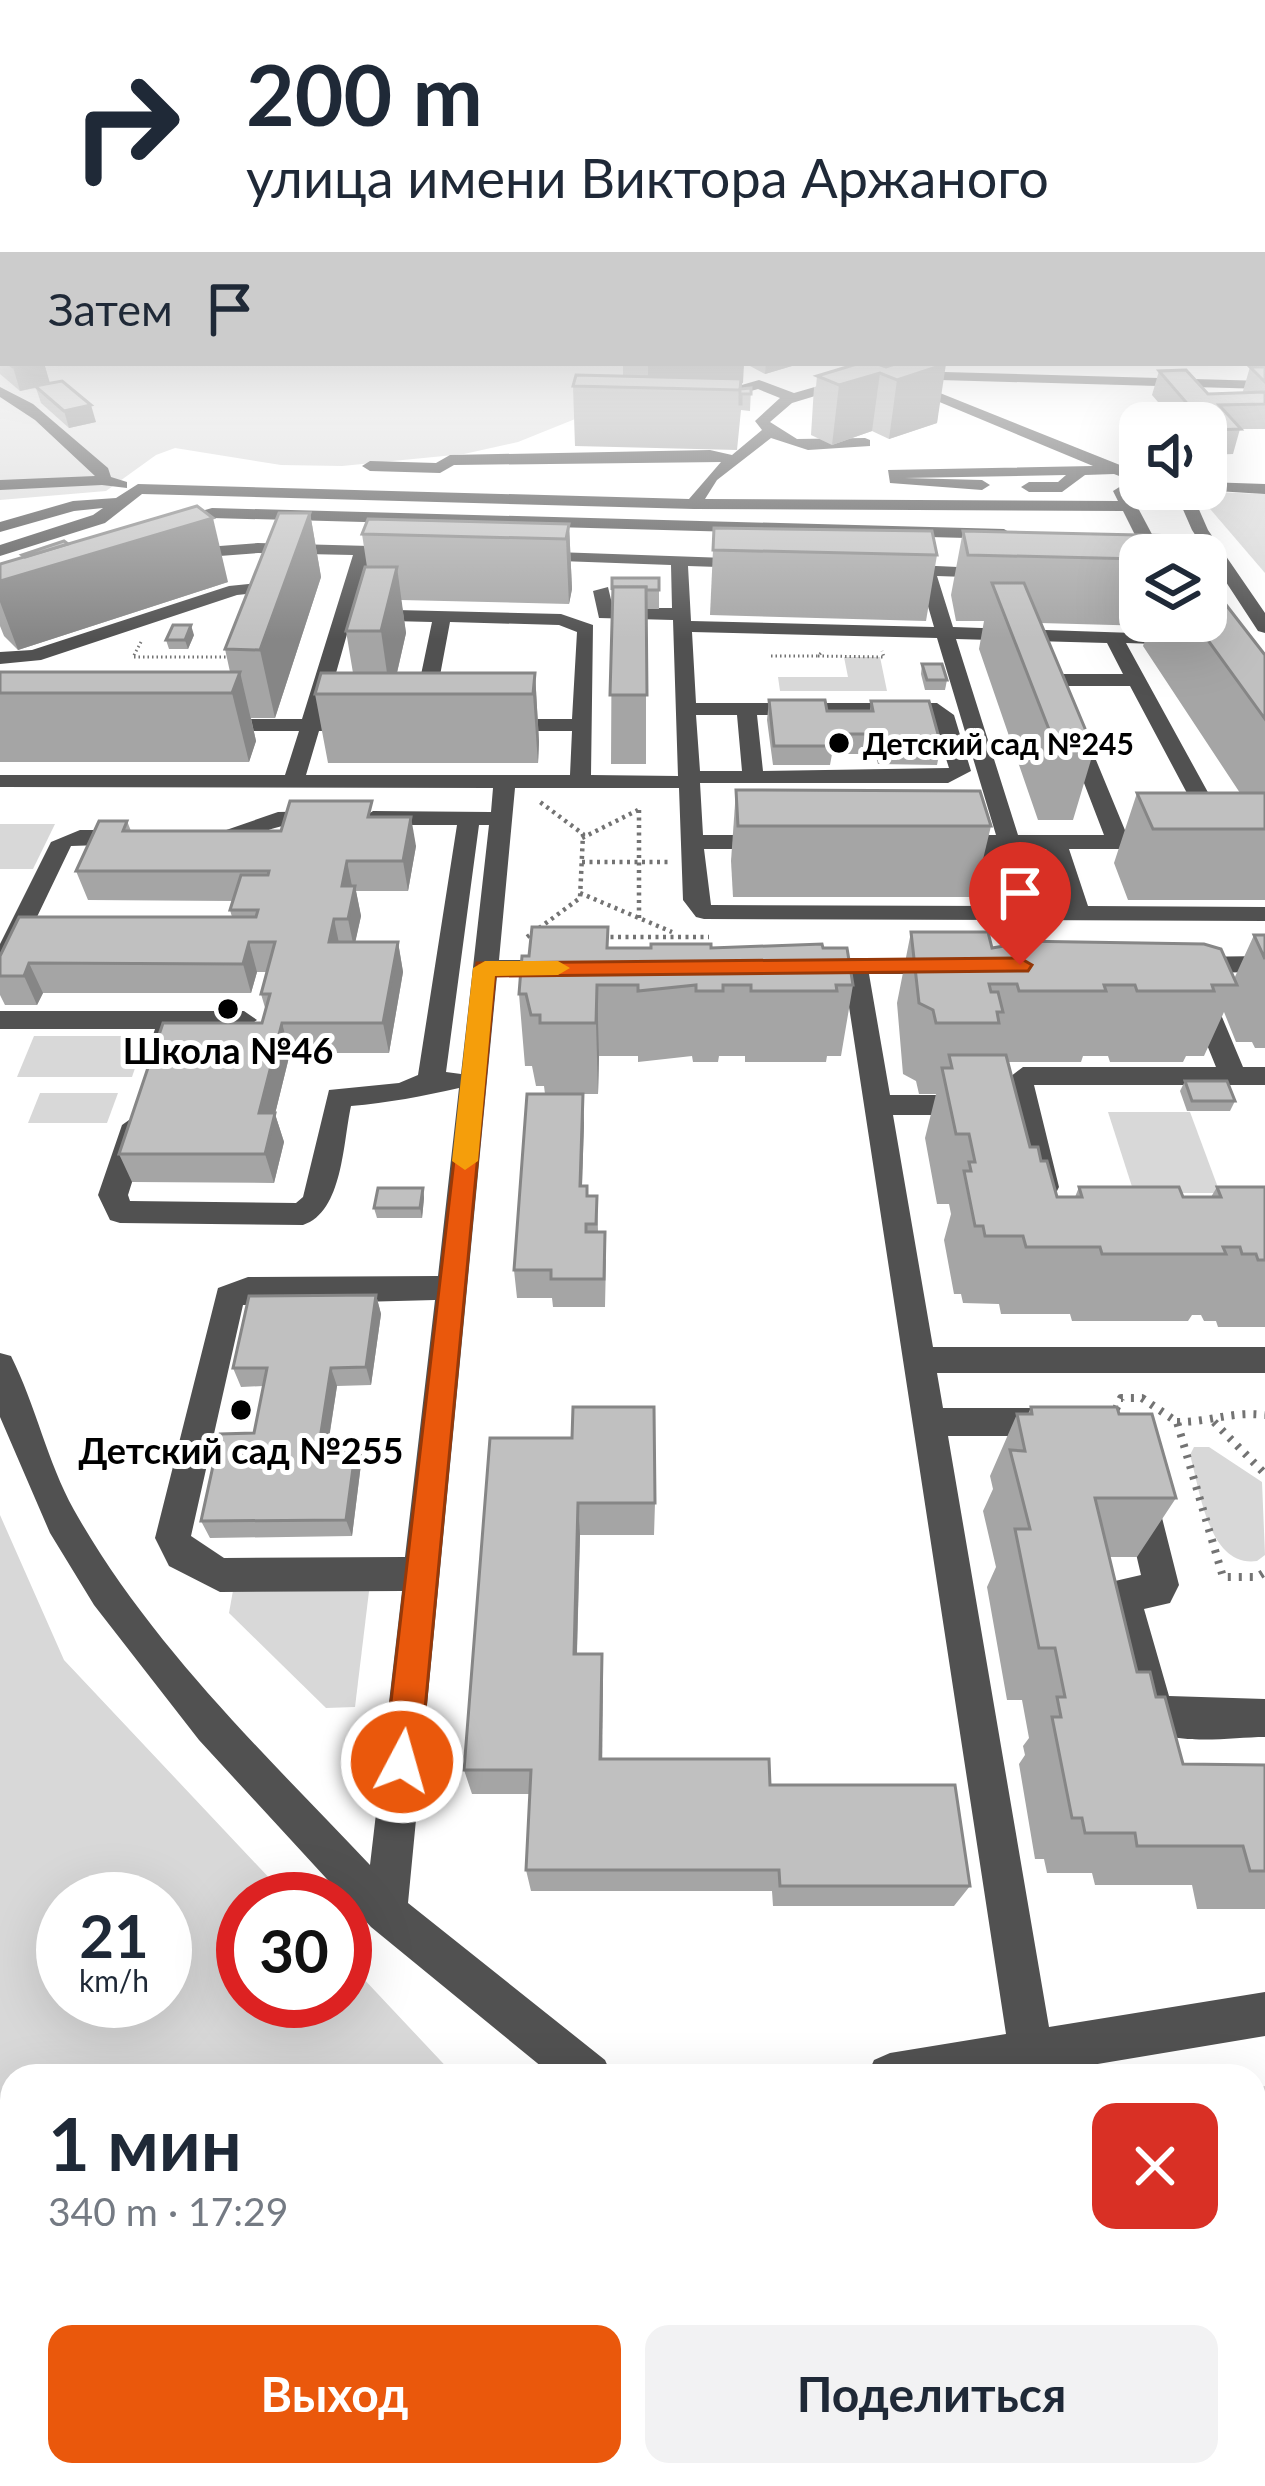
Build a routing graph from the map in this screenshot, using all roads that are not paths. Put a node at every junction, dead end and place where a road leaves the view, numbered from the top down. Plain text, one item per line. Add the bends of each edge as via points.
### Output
1 (30, 407) edge
2 (782, 407) edge
3 (962, 407) edge
4 (760, 426) junction
5 (865, 443) dead end
6 (728, 460) junction
7 (370, 466) dead end
8 (440, 469) junction
9 (1081, 470) junction
10 (1115, 471) junction
11 (1119, 472) edge
12 (103, 480) junction
13 (0, 485) edge
14 (703, 486) junction
15 (1119, 487) edge
16 (1227, 488) edge
17 (138, 489) junction
18 (1265, 489) edge
19 (117, 502) junction
20 (694, 504) junction
21 (1119, 506) edge
22 (1192, 510) edge
23 (0, 527) edge
24 (153, 527) edge
25 (1035, 535) edge
26 (274, 548) junction
27 (363, 550) junction
28 (0, 551) edge
29 (418, 551) edge
30 (514, 555) edge
31 (166, 556) edge
32 (680, 560) junction
33 (770, 564) edge
34 (883, 568) edge
35 (926, 570) junction
36 (1021, 574) edge
37 (1227, 582) edge
38 (1232, 582) junction
39 (602, 591) dead end
40 (344, 614) junction
41 (442, 617) junction
42 (682, 624) junction
43 (1265, 627) edge
44 (587, 632) junction
45 (945, 632) junction
46 (1036, 635) junction
47 (1113, 637) junction
48 (1119, 637) edge
49 (231, 657) edge
50 (0, 658) edge
51 (1054, 680) junction
52 (1136, 680) junction
53 (686, 709) junction
54 (746, 709) junction
55 (311, 725) junction
56 (374, 725) edge
57 (398, 725) edge
58 (421, 725) junction
59 (444, 725) edge
60 (467, 725) edge
61 (583, 725) junction
62 (753, 777) junction
63 (690, 779) junction
64 (0, 781) edge
65 (294, 781) junction
66 (580, 782) junction
67 (518, 788) junction
68 (485, 818) junction
69 (152, 838) edge
70 (199, 838) edge
71 (802, 842) edge
72 (917, 842) edge
73 (998, 842) junction
74 (1055, 842) junction
75 (1118, 842) junction
76 (686, 852) junction
77 (1007, 914) junction
78 (1079, 914) junction
79 (1265, 914) edge
80 (1265, 964) edge
81 (855, 966) junction
82 (966, 966) edge
83 (809, 967) edge
84 (485, 968) junction
85 (583, 968) edge
86 (0, 969) edge
87 (0, 1019) edge
88 (172, 1020) junction
89 (244, 1020) edge
90 (1233, 1076) junction
91 (1265, 1076) edge
92 (431, 1081) junction
93 (473, 1081) junction
94 (877, 1105) junction
95 (1024, 1105) junction
96 (1052, 1212) edge
97 (452, 1288) junction
98 (918, 1360) junction
99 (1265, 1360) edge
100 (0, 1366) edge
101 (928, 1422) junction
102 (1110, 1424) edge
103 (1132, 1466) edge
104 (422, 1574) junction
105 (1265, 1718) edge
106 (386, 1912) junction
107 (1265, 2014) edge
108 (1031, 2053) junction
109 (575, 2064) edge
110 (964, 2064) edge

1 - 12 street via 71,451 102,470
2 - 4 street
3 - 10 street
4 - 5 street via 785,442
4 - 6 street via 756,449
6 - 8 street via 539,457 449,460
6 - 14 street
7 - 8 street
8 - 14 street via 458,480
9 - 9 street via 898,472 893,477 1054,487
9 - 10 street
10 - 11 street
10 - 15 street
12 - 13 street
12 - 17 street
14 - 20 street
16 - 18 street
17 - 19 street
17 - 20 street
19 - 23 street
19 - 28 street via 99,519
20 - 21 street
22 - 38 street
24 - 25 street via 212,513
26 - 27 street
26 - 31 street
26 - 50 street via 255,597 235,590 20,667
27 - 29 street
27 - 40 street
30 - 32 street
32 - 33 street
32 - 42 street
34 - 35 street
35 - 36 street
35 - 45 street
37 - 38 street
38 - 43 street
39 - 42 street via 605,614
40 - 41 street
40 - 55 street
41 - 44 street via 561,620
41 - 58 street
42 - 44 street
42 - 45 street
42 - 53 street
44 - 61 street
45 - 46 street
45 - 73 street
46 - 47 street
46 - 51 street
47 - 48 street
47 - 52 street
49 - 55 street via 193,724
51 - 52 street
51 - 75 street
52 - 75 street via 1213,842
53 - 54 street
53 - 63 street
54 - 62 street
54 - 62 street via 937,709 960,771 948,778
55 - 56 street
55 - 65 street
57 - 58 street
58 - 59 street
60 - 61 street
61 - 66 street
62 - 63 street
63 - 66 street
63 - 76 street
64 - 65 street
65 - 67 street
66 - 67 street
67 - 68 street
68 - 70 street via 278,818 236,836
68 - 84 street
68 - 92 street
69 - 86 street via 62,842 34,922
71 - 76 street
72 - 73 street
73 - 74 street
73 - 77 street
74 - 75 street
74 - 78 street
76 - 77 street via 704,912
77 - 78 street
78 - 79 street
80 - 90 street via 1177,965
81 - 82 street
81 - 83 street
81 - 94 street
84 - 85 street
84 - 93 street
87 - 88 street
88 - 89 street
88 - 92 street via 113,1195 120,1212 303,1214 316,1202 339,1097
90 - 91 street
90 - 95 street via 1023,1076
92 - 93 street
93 - 97 street
94 - 95 street
94 - 98 street
95 - 96 street
97 - 104 street
97 - 104 street via 248,1289 229,1297 173,1538 182,1554 220,1575
98 - 99 street
98 - 101 street
100 - 106 street via 12,1414 74,1544 148,1649
101 - 102 street
101 - 108 street
103 - 105 street via 1161,1576 1157,1591 1125,1597 1153,1708 1175,1718
104 - 106 street
106 - 109 street
107 - 108 street
108 - 110 street

